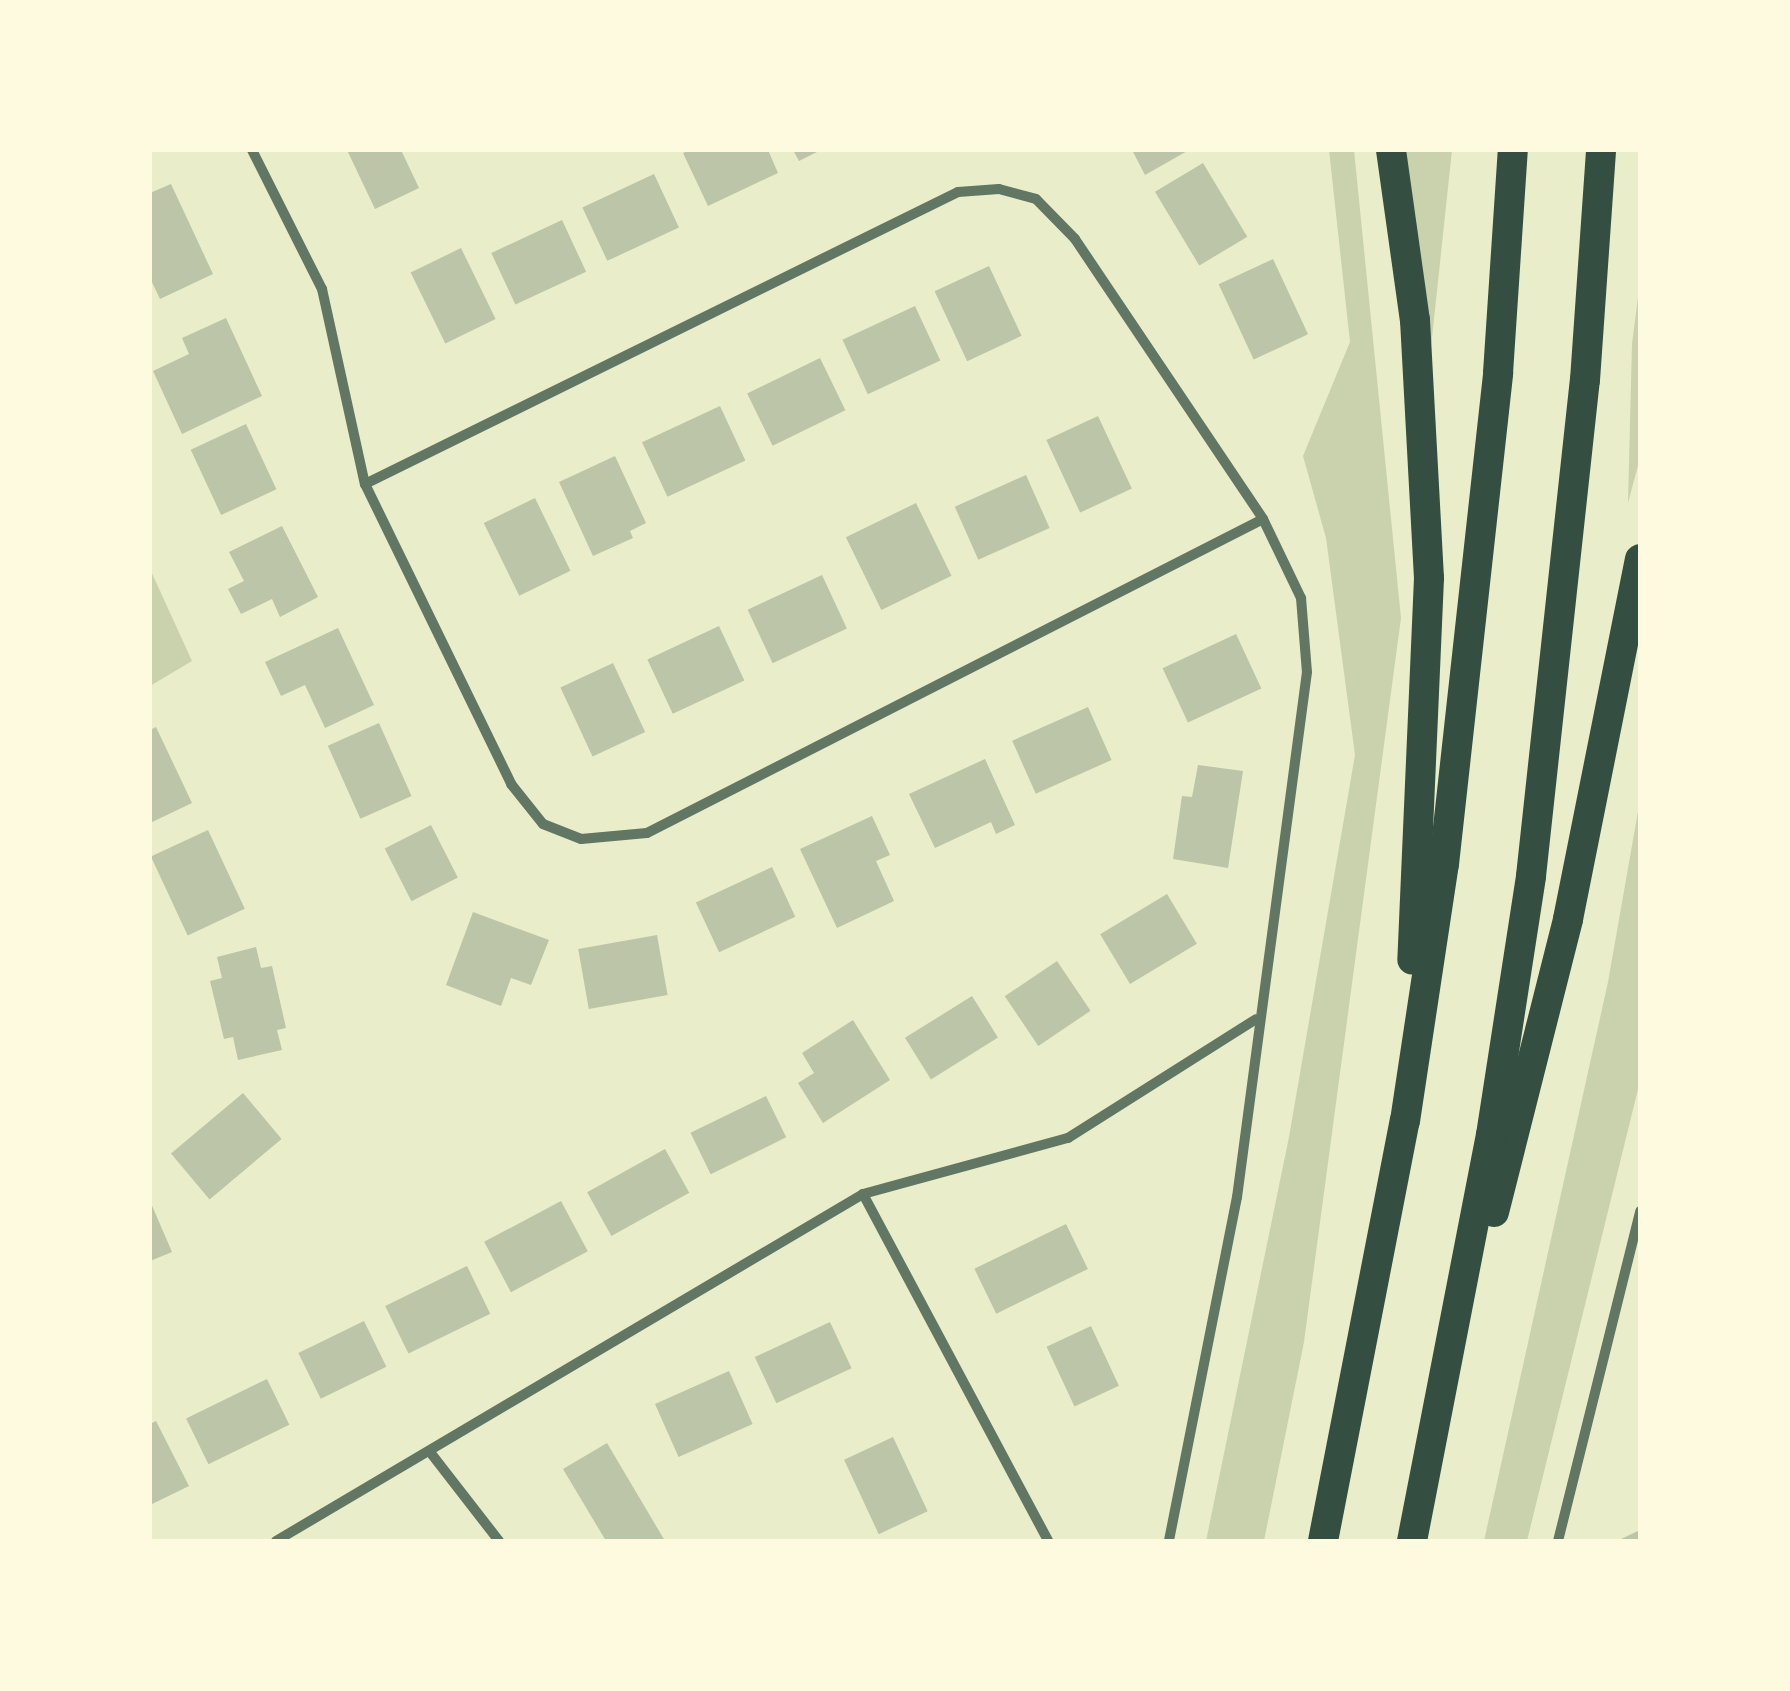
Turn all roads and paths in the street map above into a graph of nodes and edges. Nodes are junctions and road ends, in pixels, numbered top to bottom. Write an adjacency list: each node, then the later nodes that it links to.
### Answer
1 (252, 150): 5 (street)
2 (1392, 150): 9 (highway)
3 (1513, 150): 9 (highway)
4 (1601, 150): 12 (highway)
5 (365, 484): 6 (street); 6 (street)
6 (1264, 519): 8 (street)
7 (1640, 559): 12 (highway)
8 (1256, 1018): 10 (street); 17 (street)
9 (1405, 1120): 18 (highway)
10 (864, 1194): 13 (street); 16 (street)
11 (1640, 1211): 20 (street)
12 (1442, 1398): 19 (highway)
13 (430, 1452): 14 (street); 15 (street)
14 (276, 1541)
15 (499, 1541)
16 (1048, 1541)
17 (1169, 1541)
18 (1323, 1541)
19 (1412, 1541)
20 (1558, 1541)

